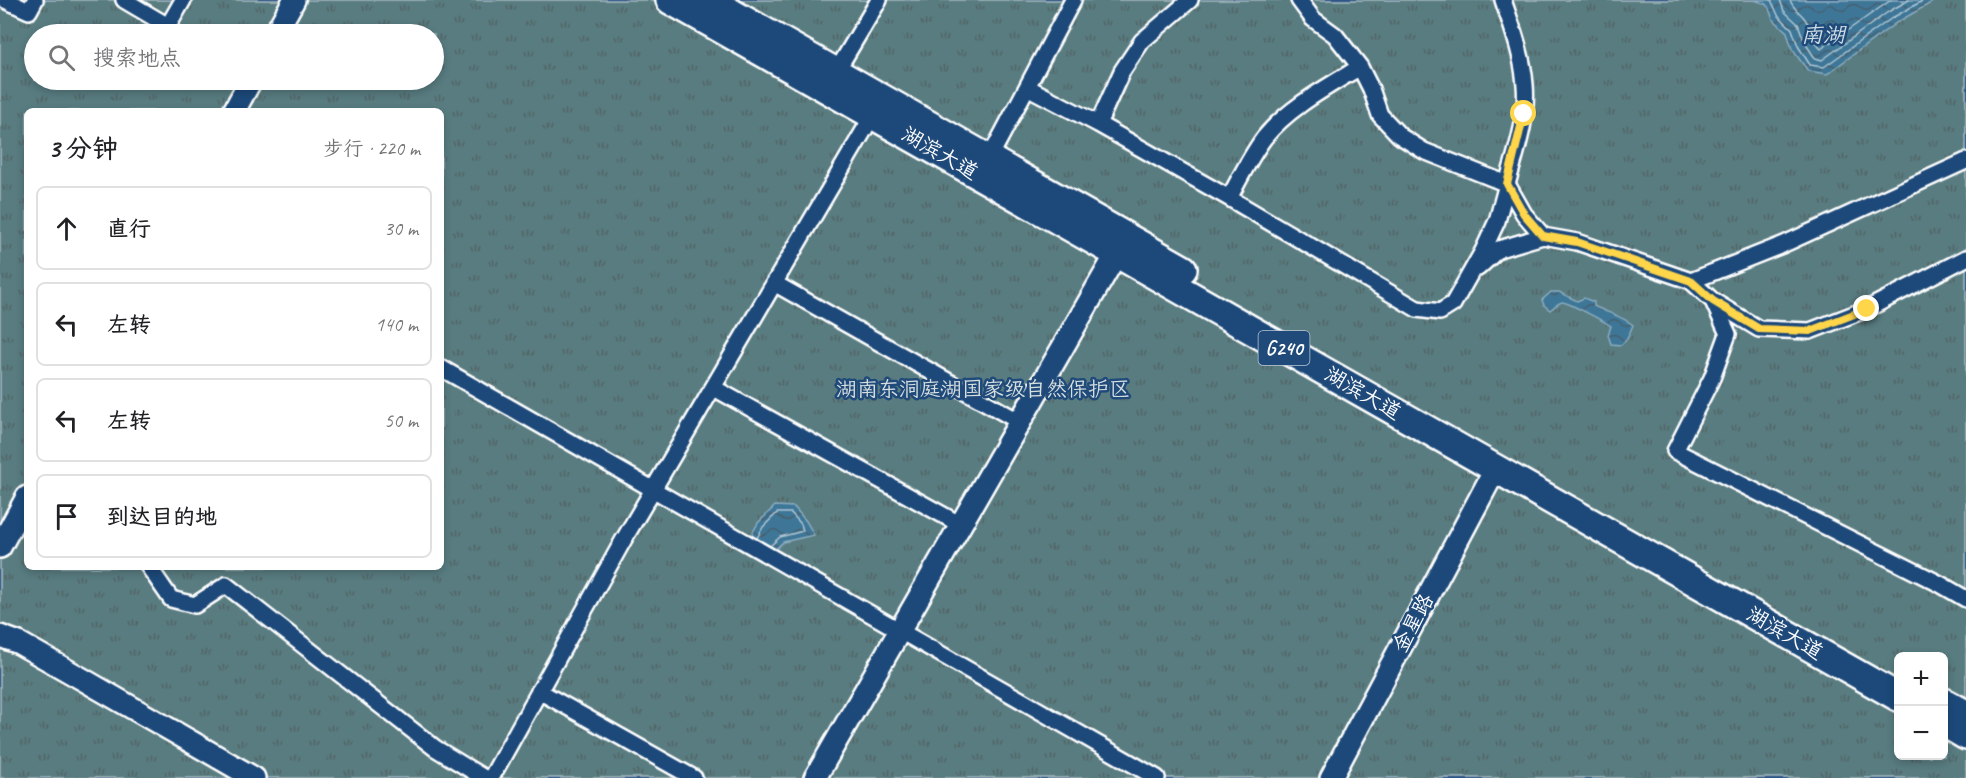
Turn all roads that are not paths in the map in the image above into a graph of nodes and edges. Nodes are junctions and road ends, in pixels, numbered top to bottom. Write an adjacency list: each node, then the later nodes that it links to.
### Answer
1 (5, 0): 2 (street)
2 (35, 0)
3 (124, 0): 13 (street)
4 (183, 0): 14 (street)
5 (294, 0): 15 (street)
6 (670, 0): 21 (highway, 湖滨大道 / G240)
7 (709, 0): 17 (highway, 湖滨大道 / G240)
8 (879, 0): 17 (street)
9 (1073, 0): 18 (street)
10 (1190, 0): 22 (street)
11 (1299, 0): 16 (street)
12 (1503, 0): 25 (street)
13 (165, 24)
14 (169, 24)
15 (281, 24)
16 (1360, 67): 25 (street); 26 (street)
17 (836, 72): 23 (highway, 湖滨大道 / G240)
18 (1028, 87): 22 (street); 23 (street)
19 (246, 90): 20 (street)
20 (236, 108)
21 (873, 115): 28 (highway, 湖滨大道 / G240); 32 (street)
22 (1098, 124): 26 (street)
23 (989, 159): 46 (highway, 湖滨大道 / G240)
24 (1966, 161): 31 (street)
25 (1507, 184): 27 (street); 30 (street)
26 (1229, 198): 30 (street)
27 (1543, 236): 30 (street); 31 (street)
28 (1117, 253): 36 (street); 37 (highway, 湖滨大道 / G240)
29 (1966, 258): 33 (street)
30 (1469, 275)
31 (1691, 281): 33 (street)
32 (774, 283): 35 (street); 36 (street)
33 (1713, 301): 43 (street)
34 (444, 370): 38 (street)
35 (714, 388): 38 (street); 40 (street)
36 (1020, 422): 40 (street)
37 (1496, 468): 48 (highway, 湖滨大道 / G240); 59 (street, 金星路)
38 (653, 490): 44 (street); 47 (street)
39 (24, 503): 41 (street)
40 (961, 525): 44 (street)
41 (0, 547)
42 (151, 570): 54 (street)
43 (1966, 599)
44 (900, 631): 57 (street); 58 (street)
45 (0, 636): 53 (street)
46 (1894, 673)
47 (539, 691): 55 (street); 56 (street)
48 (1894, 694)
49 (1948, 704): 50 (highway)
50 (1966, 714)
51 (1948, 725): 52 (highway)
52 (1966, 736)
53 (254, 778)
54 (484, 778)
55 (491, 778)
56 (694, 778)
57 (815, 778)
58 (1158, 778)
59 (1331, 778)

